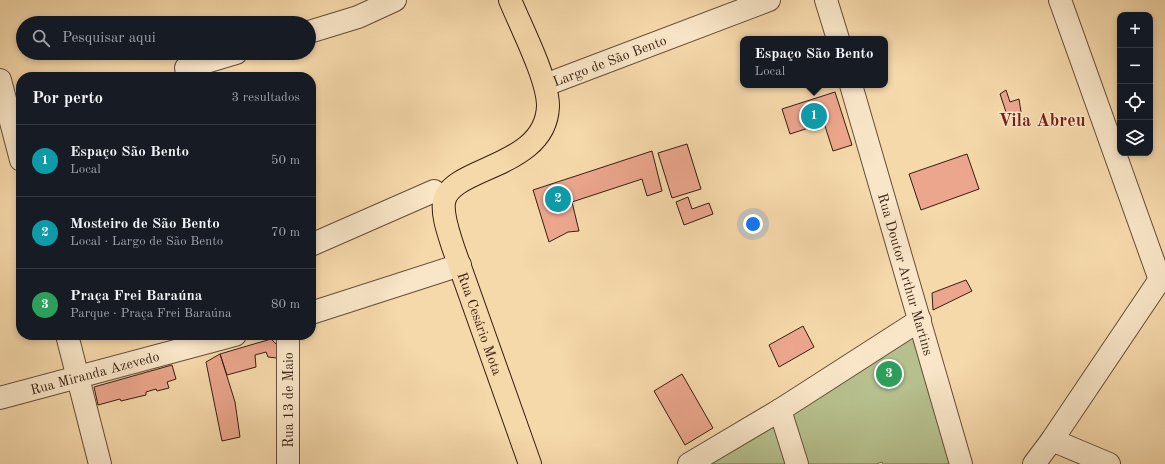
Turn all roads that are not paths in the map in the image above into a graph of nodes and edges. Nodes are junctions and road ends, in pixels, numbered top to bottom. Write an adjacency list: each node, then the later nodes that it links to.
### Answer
1 (395, 0): 6 (street)
2 (510, 0): 11 (main road)
3 (769, 0): 11 (street, Largo de São Bento)
4 (826, 0): 7 (street)
5 (1060, 0): 17 (street)
6 (316, 30)
7 (837, 36)
8 (213, 60): 9 (street)
9 (186, 68)
10 (0, 80): 13 (street)
11 (546, 85): 14 (main road, Largo de São Bento)
12 (852, 88): 19 (street, Rua Doutor Arthur Martins)
13 (16, 141)
14 (444, 193): 15 (street); 16 (main road, Rua Cesário Mota)
15 (316, 243)
16 (460, 265): 18 (street); 29 (main road, Rua Cesário Mota)
17 (1162, 276): 26 (street)
18 (316, 311)
19 (920, 320): 25 (street); 32 (street, Rua Doutor Arthur Martins)
20 (68, 340): 23 (street)
21 (216, 340): 23 (street, Rua Miranda Azevedo)
22 (288, 340): 28 (street, Rua 13 de Maio)
23 (78, 377): 24 (street, Rua Miranda Azevedo); 27 (street)
24 (0, 398)
25 (780, 410): 30 (street); 31 (street)
26 (1052, 440): 33 (street); 34 (street)
27 (100, 464)
28 (288, 464)
29 (530, 464)
30 (689, 464)
31 (797, 464)
32 (961, 464)
33 (1034, 464)
34 (1109, 464)

